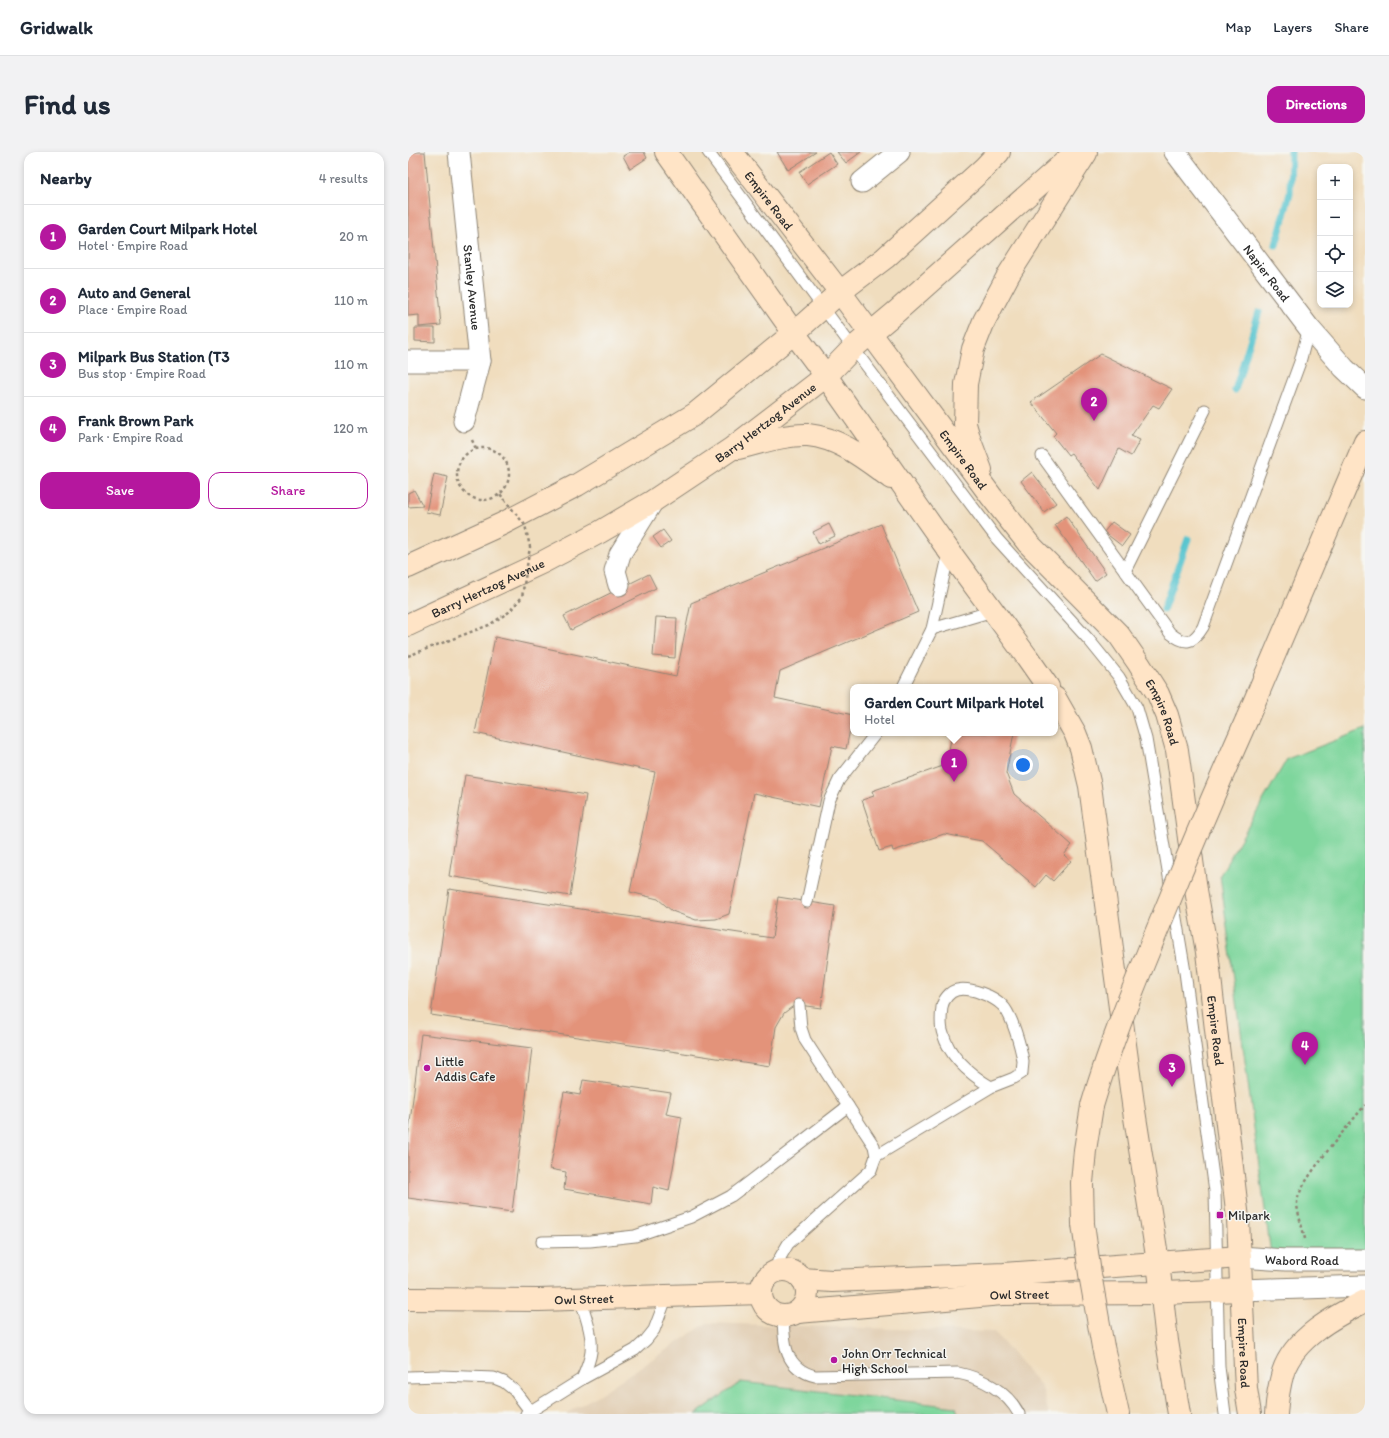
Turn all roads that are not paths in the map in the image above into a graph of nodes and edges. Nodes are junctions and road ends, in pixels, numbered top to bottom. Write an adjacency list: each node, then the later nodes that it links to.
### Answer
1 (459, 152): 18 (street, Stanley Avenue)
2 (666, 152): 14 (main road)
3 (708, 152): 12 (lane)
4 (732, 152): 11 (main road, Empire Road)
5 (899, 152): 10 (street)
6 (999, 152): 11 (main road)
7 (1076, 152): 15 (main road, Barry Hertzog Avenue)
8 (1087, 152): 27 (main road)
9 (1175, 152): 13 (street, Napier Road)
10 (862, 182)
11 (840, 292): 12 (main road); 15 (main road, Empire Road)
12 (824, 307): 14 (main road); 16 (lane)
13 (1308, 328): 20 (street, Napier Road); 31 (lane)
14 (794, 333): 19 (main road); 30 (main road)
15 (871, 333): 16 (main road, Barry Hertzog Avenue); 27 (main road, Empire Road)
16 (853, 348): 19 (main road, Barry Hertzog Avenue); 47 (lane)
17 (408, 361): 18 (street)
18 (480, 361): 22 (street, Stanley Avenue)
19 (826, 376): 24 (main road, Barry Hertzog Avenue); 26 (main road)
20 (1365, 388)
21 (1204, 410): 31 (lane)
22 (464, 421)
23 (1363, 447): 66 (main road, bridge)
24 (731, 449): 26 (main road); 28 (main road, Barry Hertzog Avenue)
25 (1042, 456): 31 (lane)
26 (904, 487): 29 (main road)
27 (991, 496): 46 (main road, Empire Road)
28 (653, 501): 32 (street); 34 (main road, Barry Hertzog Avenue)
29 (949, 551): 33 (main road); 35 (lane)
30 (408, 567)
31 (1125, 571)
32 (619, 585)
33 (993, 611): 35 (lane); 37 (main road)
34 (408, 625)
35 (932, 629): 36 (lane)
36 (904, 684)
37 (1046, 684)
38 (1058, 704): 49 (main road)
39 (874, 736): 40 (lane)
40 (807, 902)
41 (799, 1005): 43 (lane)
42 (991, 1087): 42 (lane); 44 (lane)
43 (848, 1106): 44 (lane); 45 (lane)
44 (876, 1156): 50 (lane)
45 (542, 1242)
46 (1240, 1257): 47 (main road, Owl Street); 48 (street, Wabord Road); 54 (main road, Empire Road)
47 (1218, 1258): 49 (main road, Owl Street); 53 (lane)
48 (1365, 1260)
49 (1158, 1262): 51 (main road, Owl Street); 56 (main road)
50 (776, 1272): 51 (main road); 55 (main road)
51 (802, 1279): 61 (main road)
52 (1365, 1286): 54 (street)
53 (1216, 1290): 54 (main road, Owl Street); 56 (main road, Owl Street); 68 (lane)
54 (1241, 1290): 69 (main road, Empire Road)
55 (761, 1292): 57 (main road, Owl Street); 61 (main road)
56 (1162, 1292): 61 (main road, Owl Street); 67 (main road)
57 (667, 1296): 58 (main road, Owl Street); 63 (lane)
58 (580, 1298): 59 (main road, Owl Street); 63 (lane)
59 (408, 1299)
60 (1365, 1301): 70 (main road)
61 (790, 1314): 65 (lane)
62 (408, 1376): 64 (lane)
63 (582, 1379): 64 (lane)
64 (528, 1413)
65 (1019, 1414)
66 (1118, 1414)
67 (1179, 1414)
68 (1225, 1414)
69 (1250, 1414)
70 (1276, 1414)

